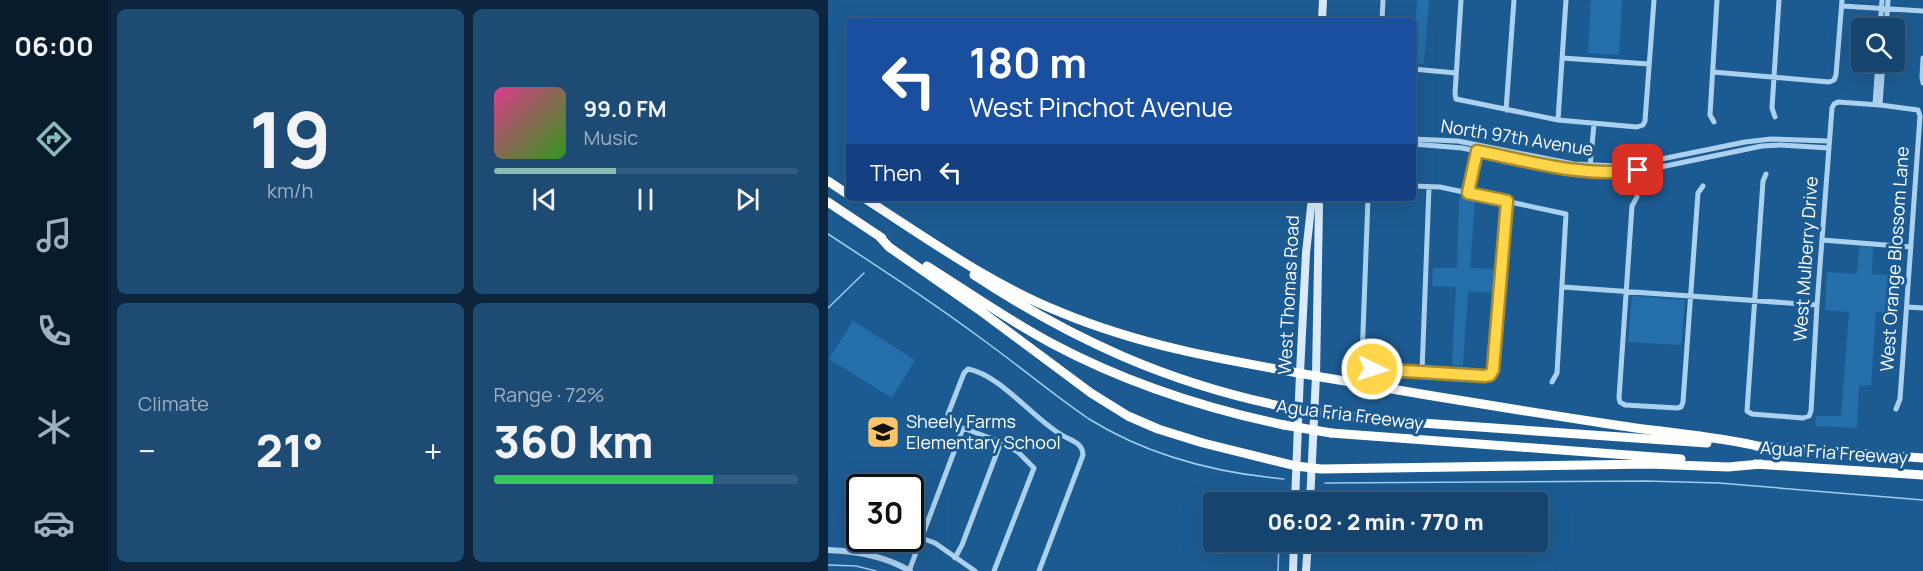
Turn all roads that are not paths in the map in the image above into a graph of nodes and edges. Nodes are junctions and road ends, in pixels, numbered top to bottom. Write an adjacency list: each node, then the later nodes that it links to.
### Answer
1 (1323, 0): 14 (main road)
2 (1383, 0): 15 (street)
3 (1461, 0): 25 (street)
4 (1514, 0): 29 (street)
5 (1566, 0): 18 (street)
6 (1654, 0): 20 (street)
7 (1717, 0): 22 (street)
8 (1779, 0): 26 (street)
9 (1882, 0): 12 (street)
10 (1888, 0): 12 (street)
11 (1842, 3): 12 (street); 26 (street)
12 (1884, 9): 13 (street); 16 (street); 17 (street)
13 (1923, 11)
14 (1322, 18)
15 (1382, 18)
16 (1882, 18)
17 (1885, 18)
18 (1562, 58): 20 (street); 31 (street)
19 (1923, 58): 27 (street)
20 (1649, 64): 33 (street)
21 (1416, 70): 25 (street)
22 (1713, 72): 26 (street); 32 (street)
23 (1878, 72): 28 (street)
24 (1882, 72): 28 (street)
25 (1456, 73): 29 (street)
26 (1774, 77): 30 (street)
27 (1923, 82)
28 (1878, 105): 35 (street, West Mulberry Drive); 39 (street, West Orange Blossom Lane)
29 (1506, 110): 31 (street)
30 (1775, 117)
31 (1558, 120): 33 (street)
32 (1714, 122)
33 (1594, 124): 40 (street)
34 (1416, 139): 37 (street, North 97th Avenue)
35 (1829, 141): 38 (street, West Mulberry Drive); 40 (street, North 97th Avenue)
36 (1416, 144): 37 (street, North 97th Avenue)
37 (1478, 148): 40 (street, North 97th Avenue); 48 (street)
38 (1829, 148): 40 (street, North 97th Avenue); 58 (street, West Mulberry Drive)
39 (1920, 153): 59 (street, West Orange Blossom Lane)
40 (1590, 169)
41 (1766, 174): 63 (street)
42 (831, 183): 46 (highway); 47 (highway)
43 (1416, 186): 44 (street)
44 (1430, 186): 48 (street); 67 (street)
45 (1703, 186): 62 (street)
46 (846, 189)
47 (846, 193)
48 (1468, 193): 55 (street)
49 (1637, 197): 61 (street)
50 (859, 201): 74 (highway, Agua Fria Freeway, bridge)
51 (869, 201): 68 (highway)
52 (1312, 201): 68 (main road, West Thomas Road)
53 (1318, 201): 69 (main road, West Thomas Road)
54 (1368, 201): 67 (street)
55 (1507, 201): 60 (street); 67 (street)
56 (828, 202): 57 (highway, Agua Fria Freeway)
57 (878, 235): 76 (highway, Agua Fria Freeway, bridge); 77 (highway)
58 (1822, 240): 59 (street); 64 (street, West Mulberry Drive)
59 (1911, 247): 65 (street, West Orange Blossom Lane)
60 (1563, 287): 61 (street); 70 (street)
61 (1626, 292): 62 (street); 62 (street)
62 (1691, 297): 63 (street)
63 (1754, 301): 64 (street); 64 (street, West Mulberry Drive)
64 (1817, 305)
65 (1907, 307): 66 (street); 71 (street, West Orange Blossom Lane)
66 (1923, 308)
67 (1422, 372)
68 (1299, 373): 69 (highway); 77 (main road, West Thomas Road)
69 (1316, 376): 74 (highway); 78 (main road, West Thomas Road)
70 (1552, 382)
71 (1896, 409)
72 (963, 428): 73 (street); 82 (street); 92 (street)
73 (1001, 442): 88 (street); 91 (street)
74 (1762, 447): 75 (highway, Agua Fria Freeway)
75 (1923, 458)
76 (1761, 465): 78 (highway); 79 (highway, Agua Fria Freeway)
77 (1296, 466): 78 (highway); 80 (main road, West Thomas Road)
78 (1312, 468): 81 (main road, West Thomas Road)
79 (1923, 476)
80 (1295, 492)
81 (1311, 492)
82 (924, 530)
83 (924, 539): 88 (street)
84 (828, 550): 89 (street)
85 (916, 552): 89 (street)
86 (1294, 552): 93 (main road)
87 (1307, 552): 94 (main road)
88 (955, 558): 90 (street)
89 (910, 571)
90 (975, 571)
91 (994, 571)
92 (1039, 571)
93 (1293, 571)
94 (1306, 571)

